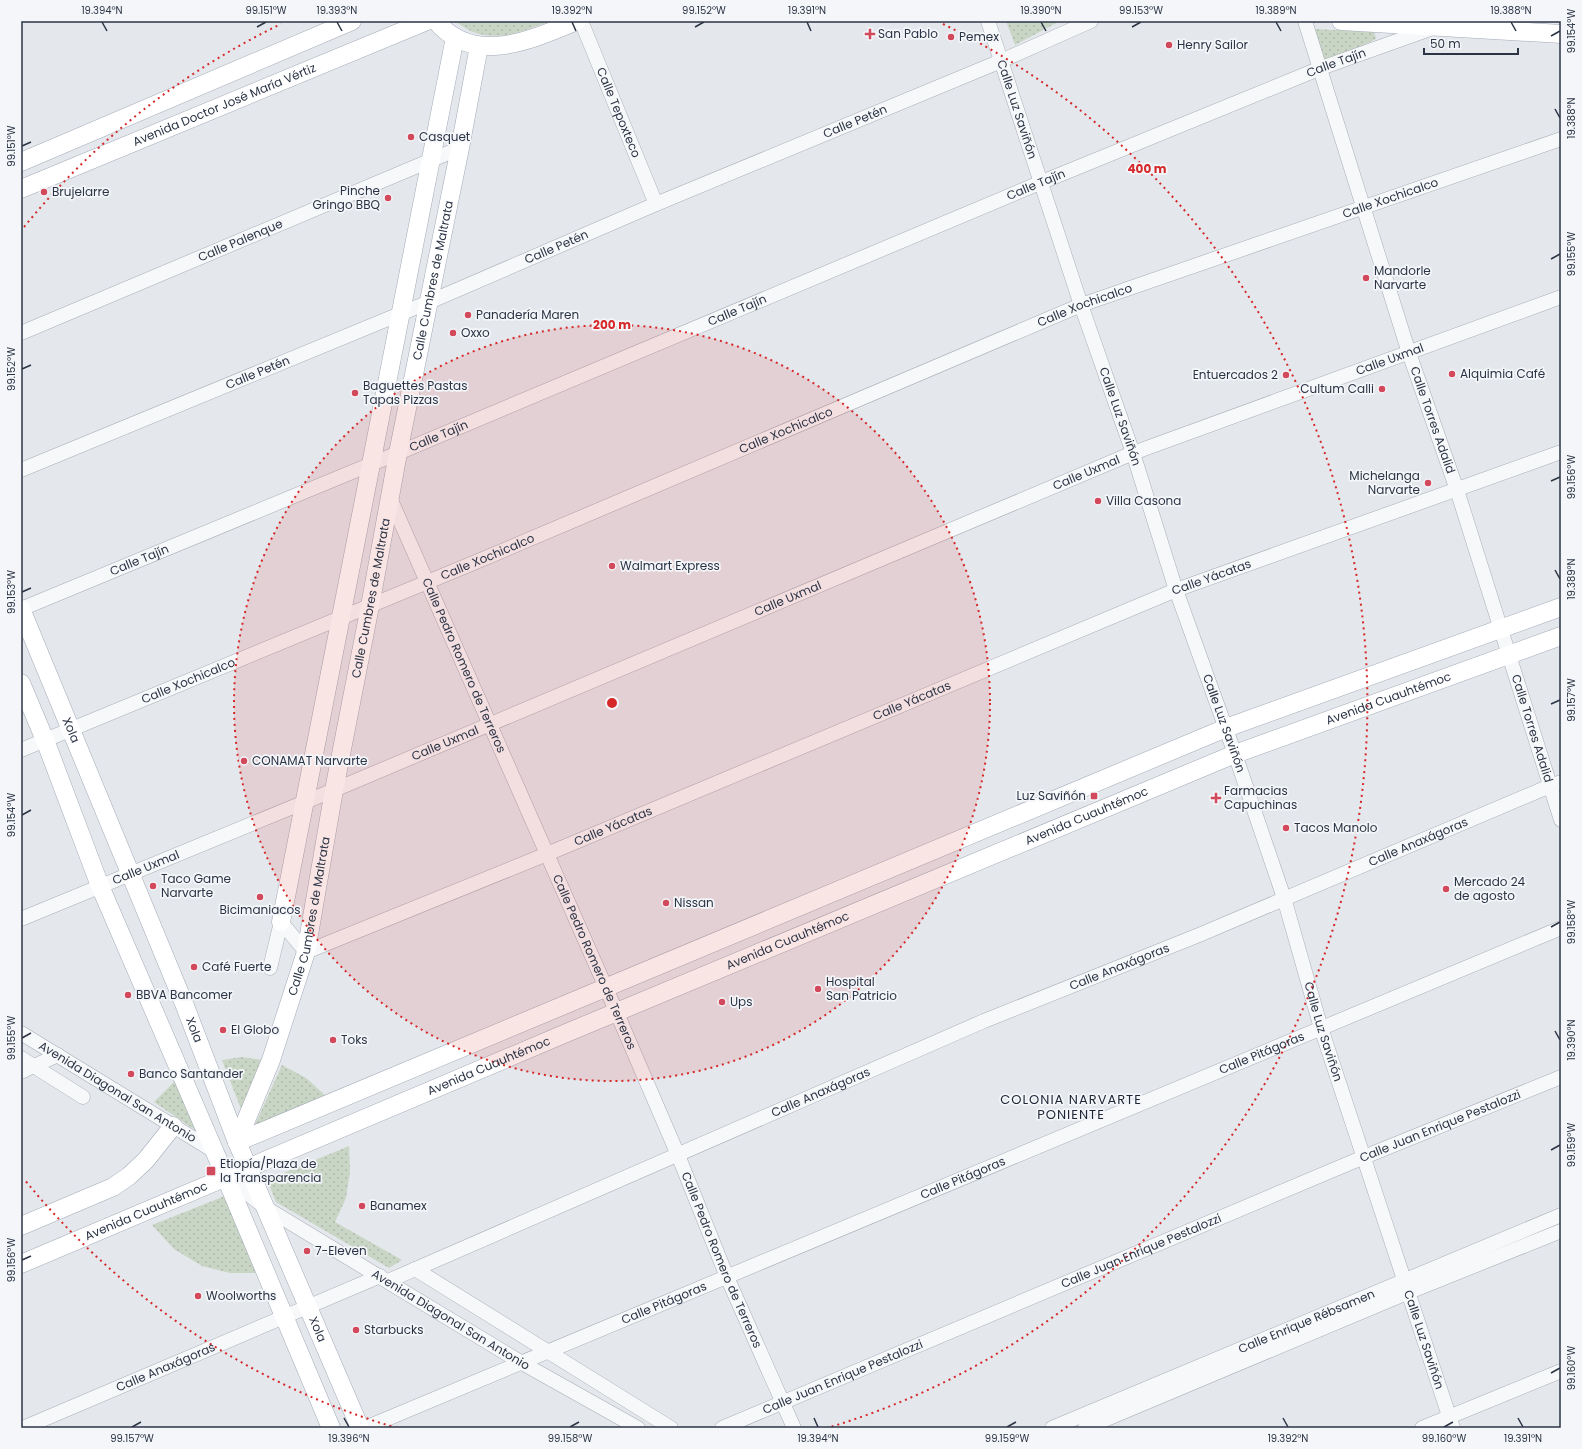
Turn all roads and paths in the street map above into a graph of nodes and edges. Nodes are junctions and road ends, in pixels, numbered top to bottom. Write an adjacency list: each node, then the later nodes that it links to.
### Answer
1 (352, 21): 19 (main road)
2 (428, 21): 22 (main road, Avenida Doctor José María Vértiz)
3 (436, 21): 13 (main road)
4 (577, 21): 14 (main road)
5 (581, 21): 23 (street, Calle Tepoxteco)
6 (988, 21): 15 (street, Calle Luz Saviñón)
7 (1091, 21): 15 (street, Calle Petén)
8 (1305, 21): 16 (street, Calle Torres Adalid)
9 (1342, 21): 11 (main road)
10 (1456, 21): 11 (street, Calle Tajín)
11 (1435, 27): 12 (main road); 16 (street, Calle Tajín)
12 (1561, 34)
13 (455, 37): 14 (main road); 20 (main road, Calle Cumbres de Maltrata)
14 (479, 46): 18 (main road, Calle Cumbres de Maltrata)
15 (1001, 61): 21 (street, Calle Luz Saviñón); 23 (street, Calle Petén)
16 (1321, 68): 21 (street, Calle Tajín); 24 (street, Calle Torres Adalid)
17 (1561, 139): 24 (street, Calle Xochicalco)
18 (460, 148): 20 (street, Calle Palenque); 26 (main road, Calle Cumbres de Maltrata)
19 (21, 162)
20 (430, 162): 28 (main road, Calle Cumbres de Maltrata); 29 (street, Calle Palenque)
21 (1042, 182): 27 (street, Calle Luz Saviñón); 32 (street, Calle Tajín)
22 (21, 189)
23 (656, 204): 26 (street, Calle Petén)
24 (1363, 207): 27 (street, Calle Xochicalco); 30 (street, Calle Torres Adalid)
25 (1561, 297): 30 (street, Calle Uxmal)
26 (429, 302): 28 (street, Calle Petén); 32 (main road, Calle Cumbres de Maltrata)
27 (1081, 305): 33 (street, Calle Luz Saviñón); 38 (street, Calle Xochicalco)
28 (400, 313): 34 (main road, Calle Cumbres de Maltrata); 35 (street, Calle Petén)
29 (21, 332)
30 (1409, 353): 33 (street, Calle Uxmal); 36 (street, Calle Torres Adalid)
31 (1561, 452): 36 (street, Calle Yácatas)
32 (398, 453): 34 (street, Calle Tajín); 37 (main road, Calle Cumbres de Maltrata)
33 (1133, 453): 39 (street, Calle Luz Saviñón); 48 (street, Calle Uxmal)
34 (372, 464): 42 (street, Calle Tajín); 43 (main road, Calle Cumbres de Maltrata)
35 (21, 470)
36 (1457, 490): 39 (street, Calle Yácatas); 44 (street, Calle Torres Adalid)
37 (390, 498): 38 (street, Calle Pedro Romero de Terreros); 40 (main road, Calle Cumbres de Maltrata)
38 (426, 582): 40 (street, Calle Xochicalco); 48 (street, Calle Pedro Romero de Terreros)
39 (1176, 590): 49 (street, Calle Luz Saviñón); 58 (street, Calle Yácatas)
40 (370, 606): 43 (street, Calle Xochicalco); 55 (main road, Calle Cumbres de Maltrata)
41 (1561, 607): 44 (main road)
42 (21, 609): 50 (main road, Xola)
43 (342, 618): 50 (street, Calle Xochicalco); 56 (main road, Calle Cumbres de Maltrata)
44 (1501, 629): 46 (street, Calle Torres Adalid); 49 (main road)
45 (1561, 636): 46 (main road, Avenida Cuauhtémoc)
46 (1510, 654): 53 (main road, Avenida Cuauhtémoc); 54 (street, Calle Torres Adalid)
47 (21, 683): 51 (main road)
48 (490, 723): 55 (street, Calle Uxmal); 58 (street, Calle Pedro Romero de Terreros)
49 (1226, 728): 53 (street, Calle Luz Saviñón); 67 (main road)
50 (71, 729): 51 (street, Calle Xochicalco); 59 (main road, Xola)
51 (45, 740): 52 (street, Calle Xochicalco); 60 (main road)
52 (21, 750)
53 (1235, 754): 61 (street, Calle Luz Saviñón); 68 (main road, Avenida Cuauhtémoc)
54 (1556, 784): 57 (street, Calle Torres Adalid); 61 (street, Calle Anaxágoras)
55 (334, 790): 56 (street, Calle Uxmal); 65 (main road, Calle Cumbres de Maltrata)
56 (306, 801): 59 (street, Calle Uxmal); 63 (main road, Calle Cumbres de Maltrata)
57 (1561, 820)
58 (547, 854): 65 (street, Calle Yácatas); 67 (street, Calle Pedro Romero de Terreros)
59 (130, 873): 60 (street, Calle Uxmal); 78 (main road, Xola)
60 (100, 886): 62 (street, Calle Uxmal); 79 (main road)
61 (1284, 898): 69 (street, Calle Luz Saviñón); 80 (street, Calle Anaxágoras)
62 (21, 919)
63 (282, 922): 65 (street); 66 (street, Calle Cumbres de Maltrata)
64 (1561, 928): 69 (street, Calle Pitágoras)
65 (306, 952): 78 (main road, Calle Cumbres de Maltrata)
66 (270, 968)
67 (606, 988): 68 (street, Calle Pedro Romero de Terreros); 78 (main road)
68 (617, 1013): 80 (street, Calle Pedro Romero de Terreros); 82 (main road, Avenida Cuauhtémoc)
69 (1321, 1028): 81 (street, Calle Luz Saviñón); 90 (street, Calle Pitágoras)
70 (21, 1033): 71 (street, Avenida Diagonal San Antonio)
71 (58, 1055): 73 (street); 77 (street, Avenida Diagonal San Antonio)
72 (21, 1058): 73 (street, Avenida Diagonal San Antonio)
73 (34, 1066): 74 (street); 76 (street, Avenida Diagonal San Antonio)
74 (21, 1072)
75 (1561, 1077): 81 (street, Calle Juan Enrique Pestalozzi)
76 (83, 1097)
77 (173, 1126): 79 (street, Avenida Diagonal San Antonio); 86 (main road)
78 (237, 1142): 82 (main road, Xola)
79 (214, 1151): 83 (main road)
80 (678, 1155): 89 (street, Calle Anaxágoras); 90 (street, Calle Pedro Romero de Terreros)
81 (1364, 1157): 92 (street, Calle Luz Saviñón); 98 (street, Calle Juan Enrique Pestalozzi)
82 (249, 1168): 83 (main road, Avenida Cuauhtémoc); 84 (main road, Xola)
83 (226, 1178): 84 (street, Avenida Diagonal San Antonio); 88 (main road, Avenida Cuauhtémoc); 94 (main road)
84 (266, 1208): 91 (street, Avenida Diagonal San Antonio); 93 (main road, Xola)
85 (1561, 1215): 92 (street, Calle Enrique Rébsamen)
86 (21, 1226)
87 (1561, 1231): 92 (street, Calle Enrique Rébsamen)
88 (21, 1264)
89 (414, 1269): 91 (street, Calle Anaxágoras); 95 (street, Avenida Diagonal San Antonio)
90 (727, 1277): 95 (street, Calle Pitágoras); 98 (street, Calle Pedro Romero de Terreros)
91 (384, 1279): 93 (street, Calle Anaxágoras); 96 (street, Avenida Diagonal San Antonio)
92 (1407, 1286): 99 (street, Calle Luz Saviñón); 108 (street, Calle Enrique Rébsamen); 109 (street, Calle Enrique Rébsamen)
93 (308, 1307): 94 (street, Calle Anaxágoras); 102 (main road, Xola)
94 (284, 1317): 100 (street, Calle Anaxágoras); 101 (main road)
95 (548, 1352): 96 (street, Calle Pitágoras); 105 (street, Avenida Diagonal San Antonio)
96 (522, 1363): 103 (street, Calle Pitágoras); 104 (street, Avenida Diagonal San Antonio)
97 (1561, 1371): 99 (street)
98 (782, 1402): 106 (street, Calle Juan Enrique Pestalozzi); 107 (street, Calle Pedro Romero de Terreros)
99 (1451, 1422): 110 (street)
100 (23, 1428)
101 (331, 1428)
102 (360, 1428)
103 (365, 1428)
104 (638, 1428)
105 (671, 1428)
106 (722, 1428)
107 (794, 1428)
108 (1052, 1428)
109 (1085, 1428)
110 (1422, 1428)

